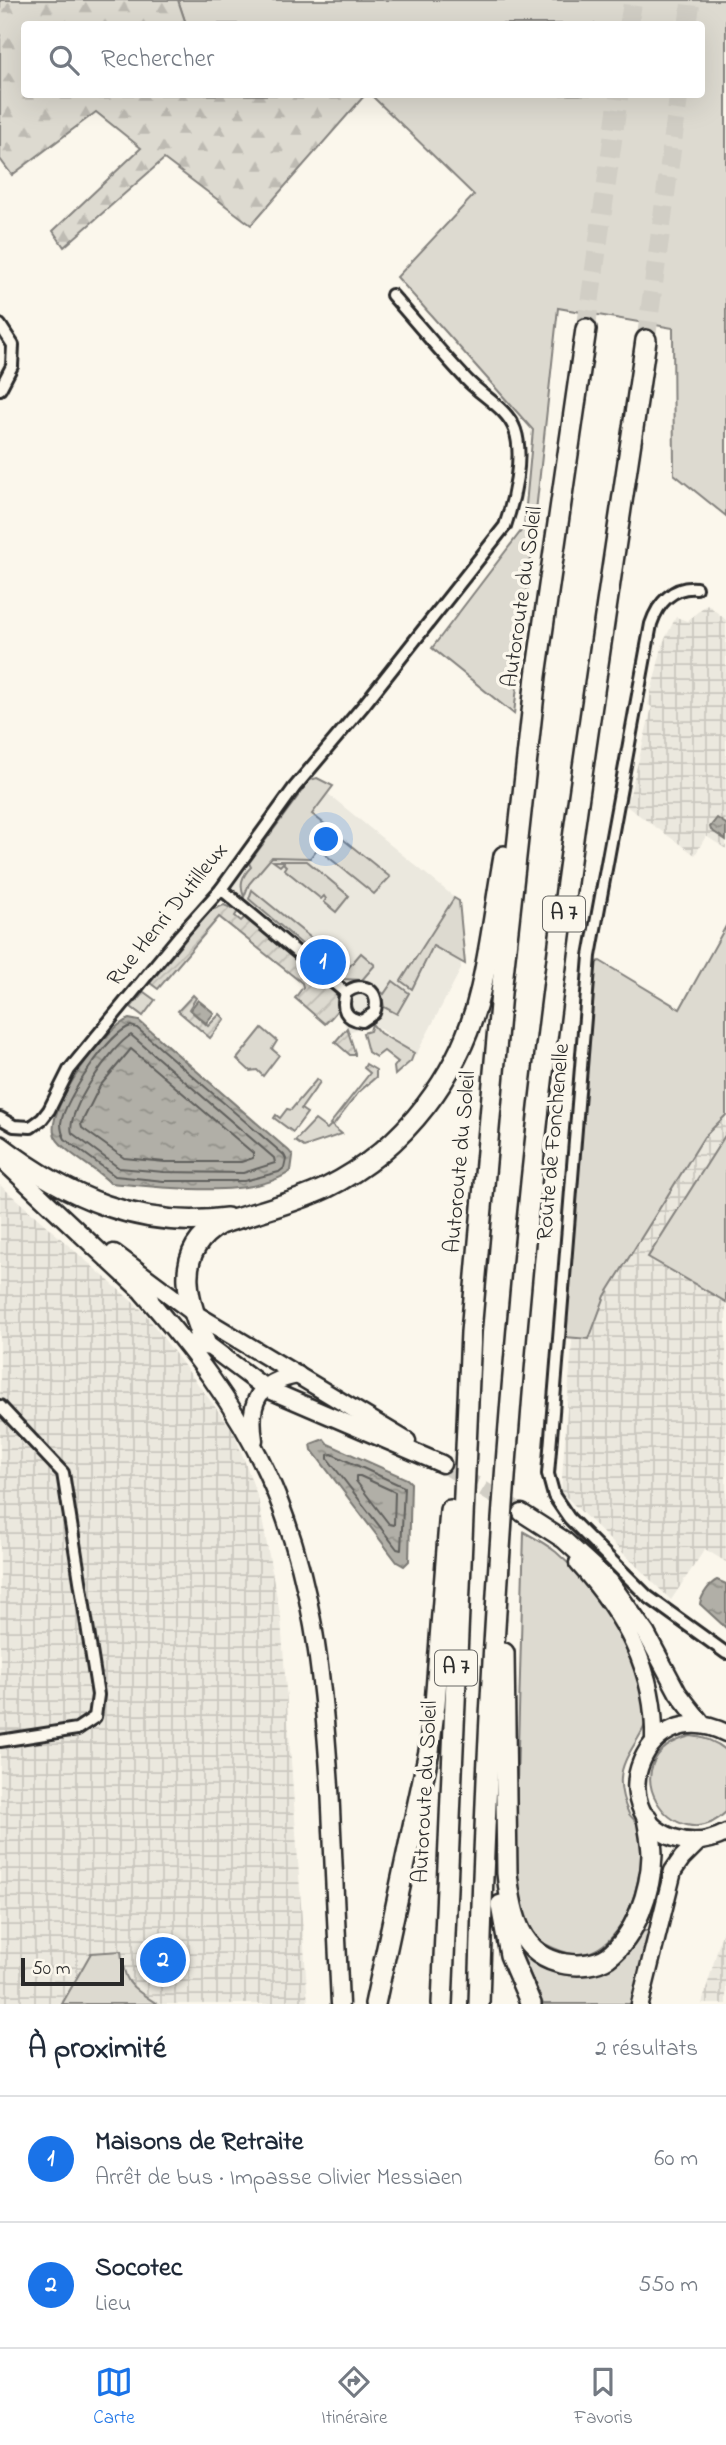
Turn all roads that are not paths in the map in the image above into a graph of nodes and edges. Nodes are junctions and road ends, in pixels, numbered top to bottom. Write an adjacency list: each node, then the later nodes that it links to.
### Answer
1 (392, 295): 8 (street, Rue Henri Dutilleux)
2 (0, 324): 5 (street)
3 (586, 329): 7 (highway, Autoroute du Soleil / A 7)
4 (646, 340): 23 (highway, A 7)
5 (0, 389)
6 (696, 588): 26 (street, Route de Fonchenelle)
7 (536, 676): 14 (highway); 17 (highway, Autoroute du Soleil / A 7)
8 (221, 889): 9 (street); 10 (street, Rue Henri Dutilleux)
9 (346, 993)
10 (0, 1118)
11 (0, 1146): 14 (highway)
12 (0, 1158): 13 (main road)
13 (30, 1185): 15 (main road); 16 (main road)
14 (249, 1215): 16 (highway)
15 (143, 1293): 18 (main road); 22 (main road)
16 (194, 1313): 18 (highway); 19 (main road)
17 (471, 1332): 36 (highway); 37 (highway, Autoroute du Soleil / A 7)
18 (206, 1345): 20 (main road)
19 (298, 1375): 20 (main road); 20 (main road)
20 (265, 1388): 22 (main road)
21 (0, 1406): 30 (street)
22 (255, 1448): 35 (main road)
23 (504, 1492): 27 (highway); 38 (highway, A 7)
24 (522, 1513): 25 (main road)
25 (539, 1524): 28 (main road); 31 (main road)
26 (726, 1653)
27 (505, 1703): 32 (highway); 39 (highway)
28 (703, 1725): 29 (main road); 31 (main road)
29 (726, 1733)
30 (0, 1741)
31 (654, 1741): 32 (main road)
32 (647, 1818): 34 (main road)
33 (726, 1833): 34 (main road)
34 (698, 1842): 40 (main road)
35 (340, 2004)
36 (375, 2004)
37 (442, 2004)
38 (479, 2004)
39 (531, 2004)
40 (640, 2004)

